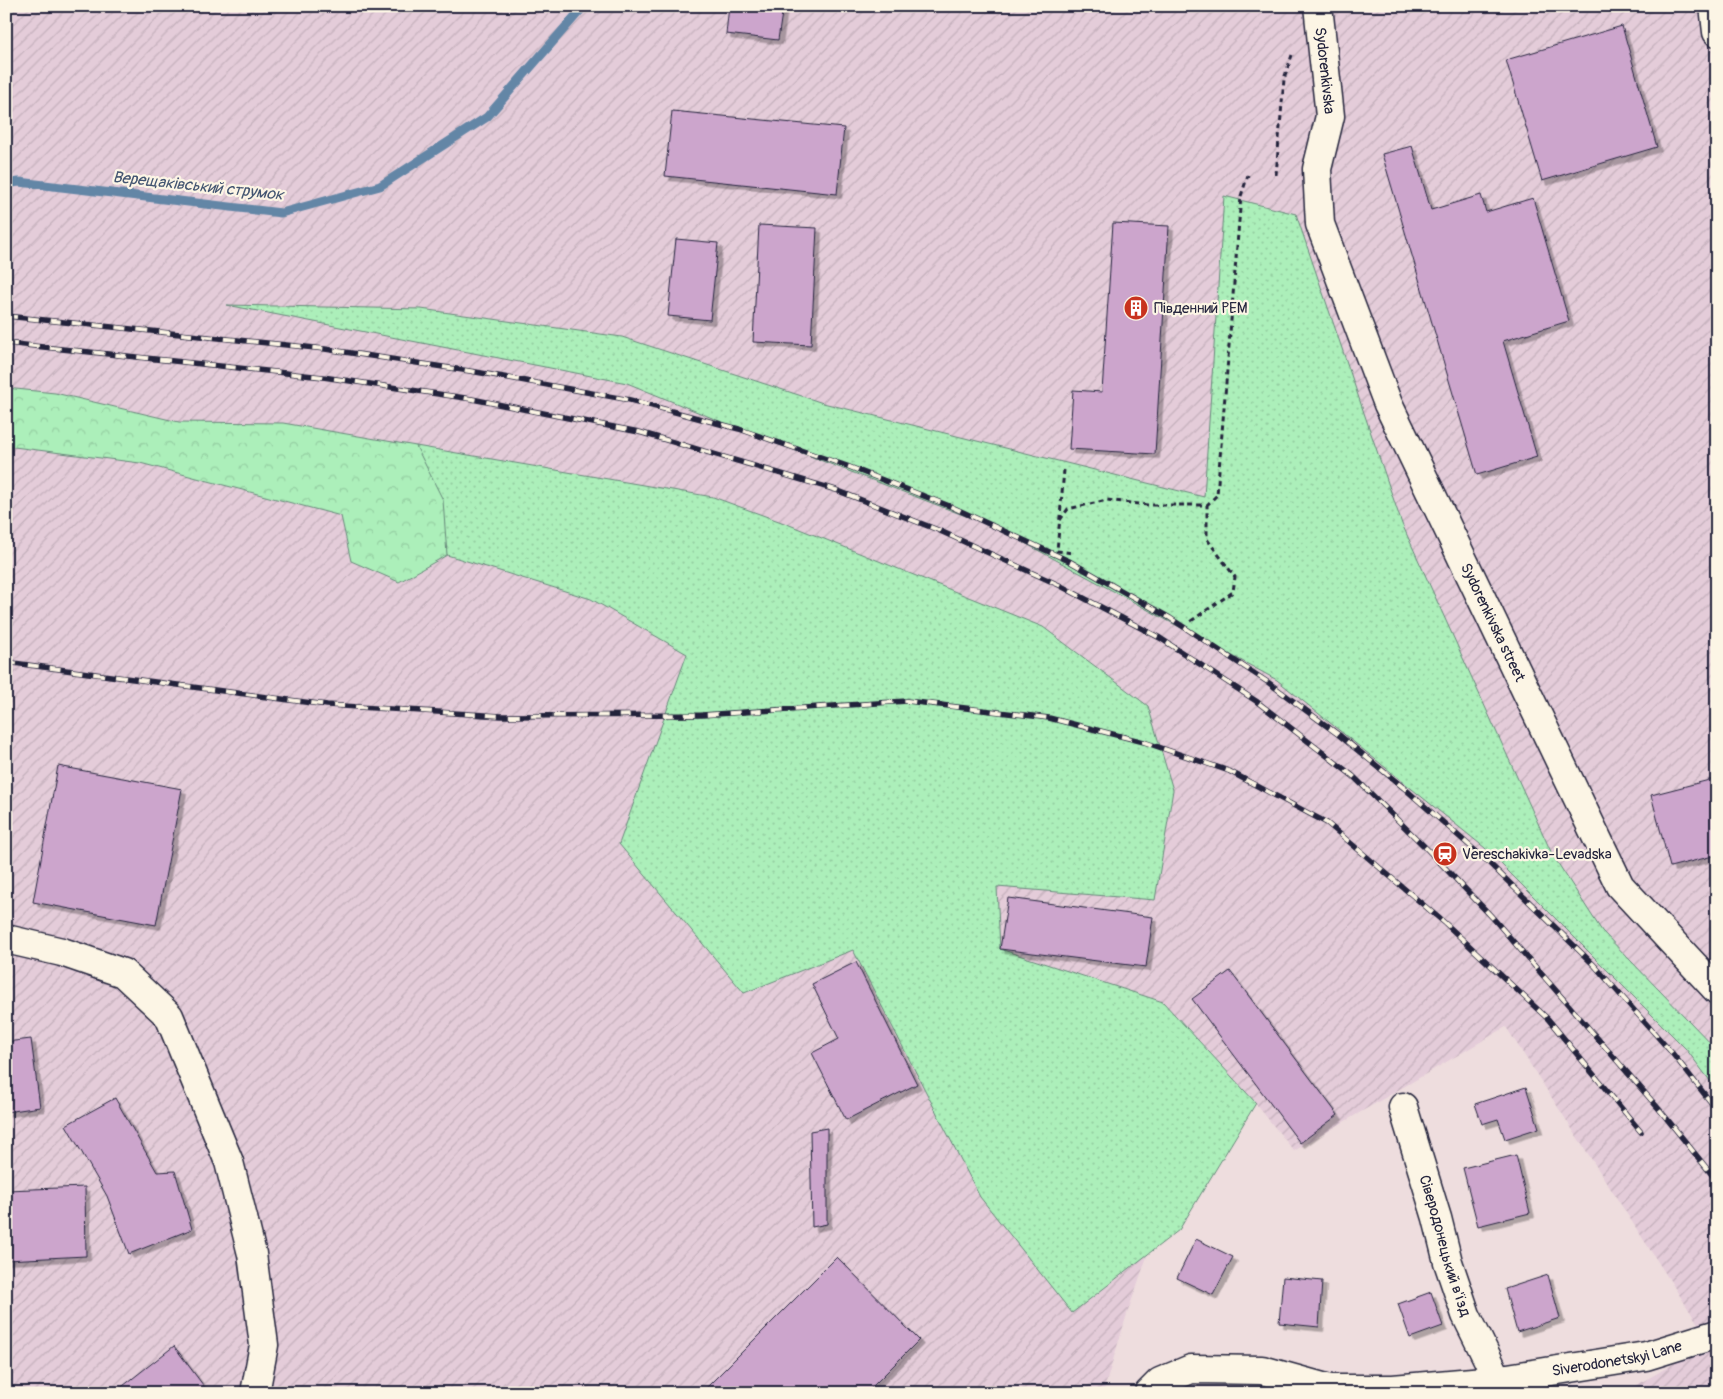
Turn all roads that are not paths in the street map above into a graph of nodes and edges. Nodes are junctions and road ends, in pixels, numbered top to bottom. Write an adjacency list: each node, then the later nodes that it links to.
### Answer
1 (1318, 6): 5 (street, Sydorenkivska street)
2 (1714, 6): 3 (street)
3 (1717, 32)
4 (6, 939): 10 (street)
5 (1717, 990)
6 (1403, 1107): 8 (street, Сіверодонецький в'їзд)
7 (1717, 1334): 8 (street, Siverodonetskyi Lane)
8 (1498, 1380): 9 (street, Siverodonetskyi Lane)
9 (1155, 1387)
10 (255, 1393)

